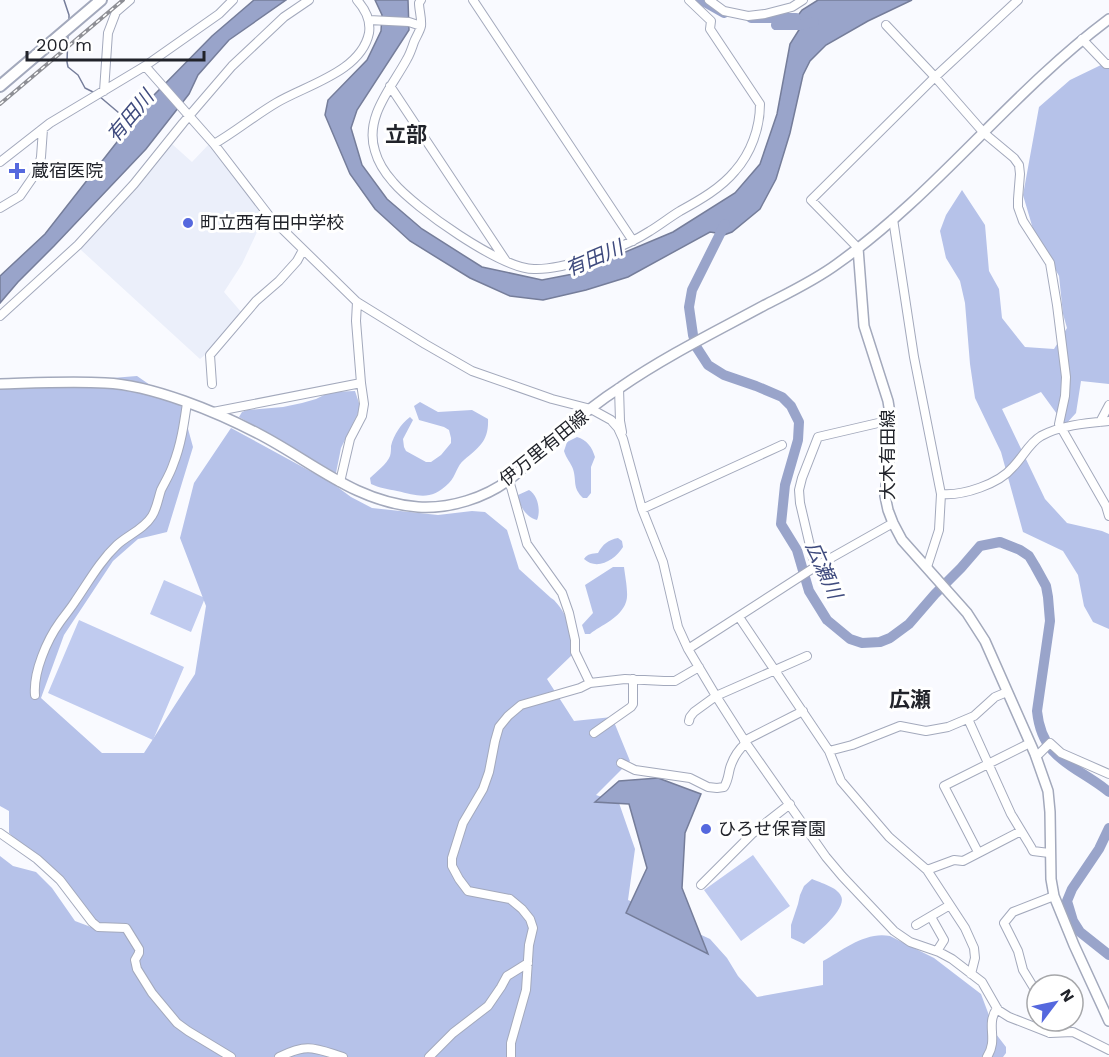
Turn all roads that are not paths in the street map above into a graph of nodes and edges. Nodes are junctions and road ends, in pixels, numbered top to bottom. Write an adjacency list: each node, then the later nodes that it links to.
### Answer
1 (100, 0): 20 (highway)
2 (130, 0): 22 (street)
3 (233, 0): 18 (street)
4 (309, 0): 23 (street)
5 (357, 0): 13 (street)
6 (421, 0): 15 (street)
7 (473, 0): 30 (street)
8 (689, 0): 30 (street)
9 (709, 0): 10 (street)
10 (803, 0)
11 (1018, 0): 19 (street)
12 (1109, 19): 16 (main road)
13 (369, 20): 15 (street); 26 (street)
14 (886, 25): 19 (street)
15 (421, 26): 21 (street)
16 (1082, 39): 17 (street); 25 (main road)
17 (1109, 64)
18 (145, 66): 22 (street); 23 (street)
19 (935, 77): 25 (street); 31 (street)
20 (0, 86)
21 (390, 86): 33 (street); 33 (street)
22 (104, 91): 24 (street)
23 (189, 115): 26 (street); 35 (street)
24 (43, 129): 27 (street); 28 (street)
25 (984, 133): 29 (main road); 46 (street)
26 (214, 144): 32 (street)
27 (0, 162)
28 (0, 208)
29 (893, 219): 31 (main road); 51 (street)
30 (633, 241): 33 (street)
31 (858, 248): 39 (main road, 伊万里有田線); 44 (main road, 大木有田線)
32 (303, 250): 34 (street); 38 (street)
33 (506, 262)
34 (357, 302): 36 (street); 42 (street)
35 (0, 316)
36 (361, 383): 43 (street); 50 (street)
37 (0, 384): 40 (main road, 伊万里有田線)
38 (212, 384)
39 (619, 388): 42 (main road, 伊万里有田線); 47 (street)
40 (187, 403): 43 (main road, 伊万里有田線); 65 (street)
41 (1109, 405): 45 (street)
42 (591, 409): 47 (street); 49 (main road, 伊万里有田線)
43 (213, 412): 50 (main road, 伊万里有田線)
44 (891, 420): 54 (main road, 大木有田線); 55 (street)
45 (1105, 422): 46 (street)
46 (1060, 429): 51 (street); 53 (street)
47 (623, 439): 52 (street)
48 (782, 445): 52 (street)
49 (509, 480): 50 (main road, 伊万里有田線); 63 (street)
50 (340, 482)
51 (941, 494): 56 (street)
52 (642, 509): 58 (street)
53 (1109, 516)
54 (893, 523): 55 (street); 56 (main road, 大木有田線)
55 (815, 567): 57 (street)
56 (927, 567): 64 (main road, 大木有田線)
57 (739, 617): 58 (street); 61 (street)
58 (688, 649): 60 (street)
59 (807, 656): 61 (street)
60 (699, 667): 62 (street); 66 (street)
61 (776, 671): 66 (street); 67 (street)
62 (633, 679): 63 (street); 70 (street)
63 (590, 683): 90 (street)
64 (1007, 692): 68 (street); 72 (main road, 大木有田線)
65 (35, 695)
66 (716, 696): 69 (street); 71 (street)
67 (803, 711): 71 (street); 73 (street)
68 (968, 719): 73 (street); 76 (street)
69 (689, 721)
70 (594, 733)
71 (745, 742): 75 (street); 78 (street)
72 (1030, 743): 74 (main road, 大木有田線); 76 (street)
73 (829, 751): 83 (street)
74 (1037, 754): 77 (street); 82 (main road, 大木有田線)
75 (621, 763)
76 (988, 765): 79 (street); 81 (street)
77 (1109, 774)
78 (789, 804): 84 (street); 89 (street)
79 (1021, 831): 81 (street); 82 (street)
80 (0, 833): 98 (street)
81 (978, 852): 83 (street)
82 (1049, 853): 85 (main road, 大木有田線)
83 (927, 870): 86 (street)
84 (701, 885)
85 (1054, 896): 91 (street); 94 (main road, 大木有田線)
86 (950, 905): 87 (street); 92 (street)
87 (931, 917): 88 (street); 89 (street)
88 (916, 925)
89 (937, 951): 92 (street)
90 (528, 963): 101 (street); 102 (street)
91 (1025, 973)
92 (971, 974): 93 (street)
93 (997, 1008): 95 (street); 103 (street)
94 (1109, 1021)
95 (1025, 1023)
96 (1075, 1033): 97 (street)
97 (1109, 1050)
98 (231, 1057)
99 (279, 1057): 100 (street)
100 (343, 1057)
101 (429, 1057)
102 (511, 1057)
103 (987, 1057)

